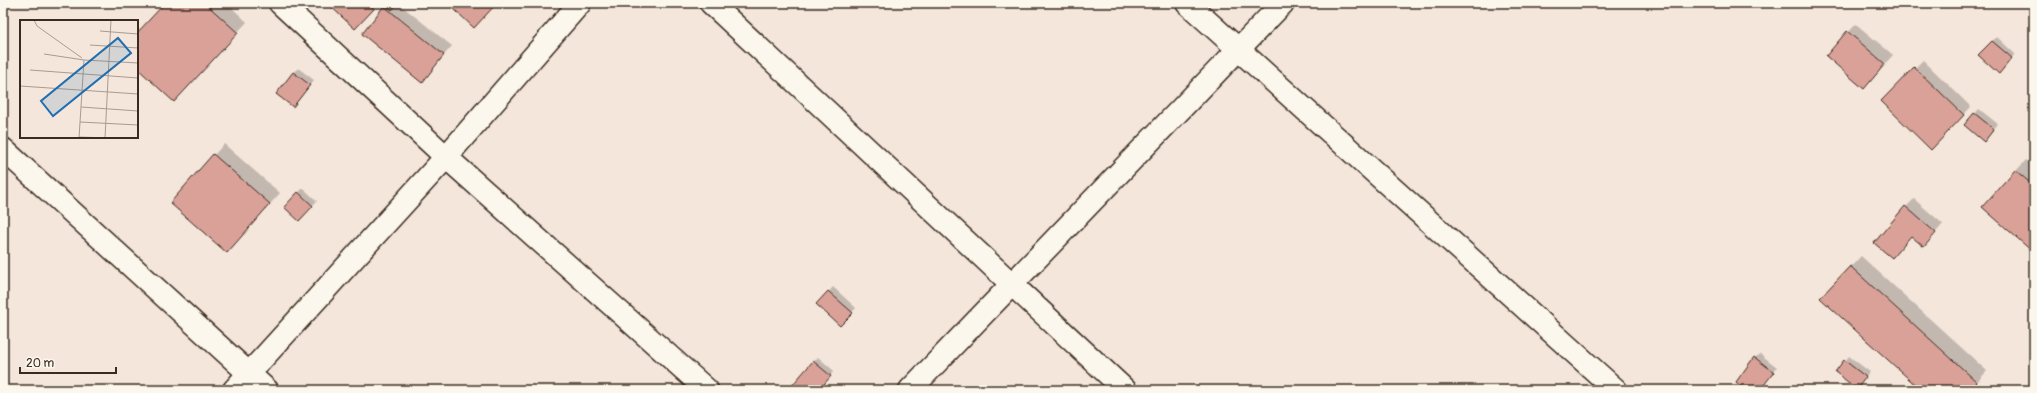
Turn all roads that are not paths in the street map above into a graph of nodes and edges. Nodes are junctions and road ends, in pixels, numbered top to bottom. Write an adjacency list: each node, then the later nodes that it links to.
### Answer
1 (280, 3): 8 (street)
2 (580, 3): 8 (street)
3 (711, 3): 9 (street)
4 (1187, 3): 6 (street)
5 (1283, 3): 6 (street)
6 (1238, 50): 9 (street); 16 (street)
7 (3, 149): 10 (street)
8 (446, 157): 10 (street); 13 (street)
9 (1012, 284): 14 (street); 15 (street)
10 (250, 374): 11 (street); 12 (street)
11 (234, 390)
12 (268, 390)
13 (707, 390)
14 (910, 390)
15 (1125, 390)
16 (1616, 390)

